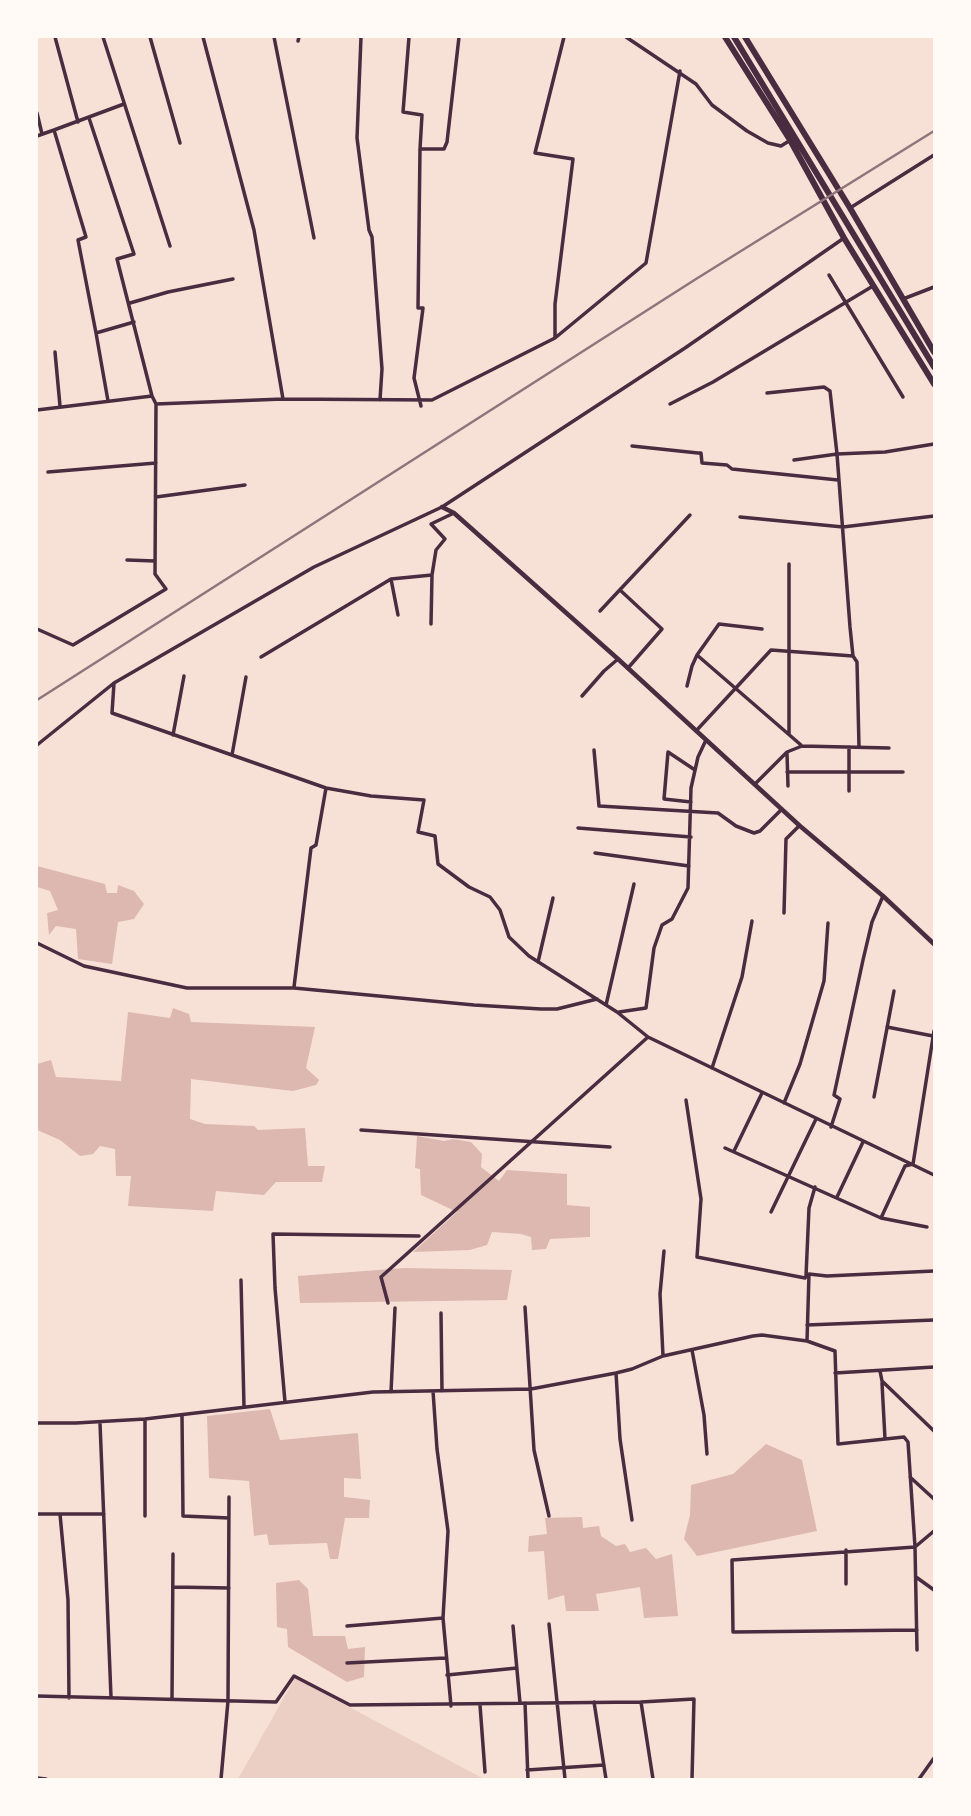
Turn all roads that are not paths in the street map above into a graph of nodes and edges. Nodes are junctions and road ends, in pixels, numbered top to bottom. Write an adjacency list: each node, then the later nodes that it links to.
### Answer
1 (55, 37): 18 (street)
2 (103, 37): 15 (street)
3 (150, 37): 22 (street)
4 (203, 37): 46 (street)
5 (274, 37): 26 (street)
6 (361, 37): 47 (street)
7 (409, 37): 23 (street)
8 (459, 37): 23 (street)
9 (564, 37): 38 (street)
10 (626, 37): 14 (street)
11 (725, 37): 21 (main road)
12 (734, 37): 41 (main road)
13 (745, 37): 25 (main road)
14 (680, 71): 21 (street); 38 (street)
15 (124, 104): 17 (street); 28 (street)
16 (37, 113): 20 (street)
17 (89, 118): 18 (street); 35 (street)
18 (78, 122): 19 (street)
19 (54, 130): 20 (street); 37 (street)
20 (39, 135)
21 (790, 140): 27 (main road)
22 (180, 143)
23 (420, 149): 48 (street)
24 (934, 155): 25 (street)
25 (850, 208): 33 (main road)
26 (314, 238)
27 (844, 238): 31 (main road); 64 (street)
28 (170, 246)
29 (829, 275): 34 (street)
30 (233, 279): 35 (street)
31 (874, 285): 34 (street); 42 (main road)
32 (934, 287): 33 (street)
33 (903, 299): 40 (main road)
34 (845, 302): 45 (street); 51 (street)
35 (129, 304): 36 (street)
36 (134, 322): 37 (street); 44 (street)
37 (96, 333): 49 (street)
38 (555, 338): 48 (street)
39 (55, 352): 52 (street)
40 (934, 352)
41 (934, 366)
42 (934, 384)
43 (766, 393): 57 (street)
44 (152, 396): 49 (street); 50 (street)
45 (903, 397)
46 (283, 399): 47 (street); 50 (street)
47 (380, 400): 48 (street)
48 (420, 400): 53 (street)
49 (108, 401): 52 (street)
50 (156, 404): 59 (street)
51 (670, 404)
52 (60, 406): 54 (street)
53 (421, 406)
54 (37, 410)
55 (934, 444): 57 (street)
56 (632, 446): 61 (street)
57 (837, 454): 58 (street); 61 (street)
58 (794, 460)
59 (156, 463): 60 (street); 63 (street)
60 (48, 472)
61 (839, 480): 69 (street)
62 (246, 485): 63 (street)
63 (156, 497): 71 (street)
64 (442, 506): 65 (street); 89 (street)
65 (454, 513): 73 (street); 85 (street)
66 (690, 515): 75 (street)
67 (934, 516): 69 (street)
68 (740, 517): 69 (street)
69 (842, 527): 83 (street)
70 (127, 561): 71 (street)
71 (155, 561): 79 (street)
72 (789, 564): 81 (street)
73 (432, 575): 74 (street); 78 (street)
74 (391, 579): 77 (street); 84 (street)
75 (620, 590): 76 (street); 86 (street)
76 (600, 611)
77 (398, 615)
78 (431, 624)
79 (37, 629)
80 (762, 629): 82 (street)
81 (789, 651): 83 (street); 91 (street); 94 (street)
82 (697, 654): 90 (street); 91 (street)
83 (853, 656): 100 (street)
84 (261, 657)
85 (618, 659): 86 (street); 92 (street)
86 (628, 668): 93 (street)
87 (184, 676): 95 (street)
88 (246, 677): 104 (street)
89 (114, 683): 95 (street); 97 (street)
90 (688, 686)
91 (736, 688): 93 (street); 94 (street)
92 (582, 696)
93 (696, 731): 96 (street)
94 (789, 734): 98 (street)
95 (173, 735): 104 (street)
96 (706, 740): 105 (street); 109 (street)
97 (37, 745)
98 (802, 746): 99 (street); 103 (street)
99 (849, 747): 100 (street); 107 (street)
100 (859, 747): 101 (street)
101 (889, 748)
102 (594, 750): 115 (street)
103 (787, 752): 106 (street); 109 (street)
104 (232, 755): 111 (street)
105 (695, 770): 113 (street); 113 (street)
106 (788, 772): 107 (street); 110 (street)
107 (849, 772): 108 (street); 112 (street)
108 (903, 772)
109 (754, 784): 114 (street)
110 (788, 786)
111 (326, 788): 129 (street); 130 (street)
112 (849, 791)
113 (691, 802): 115 (street)
114 (782, 809): 115 (street); 116 (street)
115 (691, 813): 118 (street)
116 (800, 826): 122 (street); 124 (street)
117 (578, 828): 118 (street)
118 (691, 836): 120 (street)
119 (595, 853): 120 (street)
120 (689, 866): 134 (street)
121 (634, 884): 133 (street)
122 (883, 896): 128 (street); 144 (street)
123 (553, 898): 129 (street)
124 (784, 913)
125 (752, 921): 138 (street)
126 (828, 923): 142 (street)
127 (37, 943): 130 (street)
128 (934, 944)
129 (538, 962): 132 (street)
130 (294, 988): 132 (street)
131 (894, 991): 135 (street)
132 (597, 999): 133 (street)
133 (606, 1005): 134 (street)
134 (617, 1012): 137 (street)
135 (887, 1027): 136 (street); 140 (street)
136 (934, 1034): 151 (street)
137 (648, 1037): 138 (street); 146 (street)
138 (712, 1068): 139 (street)
139 (762, 1093): 142 (street); 150 (street)
140 (874, 1097)
141 (686, 1100): 162 (street)
142 (783, 1104): 143 (street)
143 (816, 1119): 144 (street); 152 (street)
144 (831, 1127): 147 (street)
145 (361, 1130): 146 (street)
146 (529, 1141): 148 (street); 164 (street)
147 (863, 1142): 151 (street); 155 (street)
148 (610, 1147)
149 (725, 1148): 150 (street)
150 (734, 1151): 152 (street)
151 (913, 1164): 153 (street); 157 (street)
152 (788, 1175): 154 (street); 156 (street)
153 (934, 1175)
154 (815, 1187): 155 (street); 162 (street)
155 (837, 1197): 157 (street)
156 (771, 1212)
157 (881, 1218): 158 (street)
158 (927, 1227)
159 (419, 1236): 182 (street)
160 (664, 1251): 172 (street)
161 (934, 1271): 162 (street)
162 (807, 1276): 169 (street)
163 (241, 1280): 183 (street)
164 (388, 1303)
165 (525, 1307): 178 (street)
166 (395, 1308): 181 (street)
167 (441, 1313): 180 (street)
168 (934, 1320): 169 (street)
169 (807, 1325): 170 (street)
170 (807, 1341): 171 (street); 176 (street)
171 (692, 1350): 172 (street); 190 (street)
172 (663, 1356): 175 (street)
173 (934, 1368): 174 (street)
174 (880, 1371): 176 (street); 177 (street)
175 (616, 1373): 178 (street); 200 (street)
176 (835, 1373): 189 (street)
177 (882, 1381): 188 (street); 189 (street)
178 (531, 1389): 180 (street); 198 (street)
179 (433, 1391): 180 (street); 181 (street); 210 (street)
180 (442, 1391)
181 (391, 1392): 182 (street)
182 (285, 1402): 183 (street)
183 (244, 1407): 184 (street)
184 (182, 1415): 185 (street); 199 (street)
185 (145, 1419): 186 (street); 197 (street)
186 (100, 1422): 187 (street); 196 (street)
187 (37, 1423)
188 (934, 1431)
189 (885, 1439): 191 (street)
190 (707, 1454)
191 (910, 1477): 193 (street); 202 (street)
192 (229, 1497): 199 (street)
193 (934, 1499)
194 (37, 1514): 195 (street)
195 (60, 1514): 196 (street); 222 (street)
196 (104, 1514): 221 (street)
197 (145, 1516)
198 (550, 1516)
199 (229, 1518): 208 (street)
200 (632, 1520)
201 (934, 1531): 202 (street)
202 (915, 1548): 203 (street); 205 (street)
203 (846, 1550): 206 (street); 214 (street)
204 (173, 1554): 207 (street)
205 (915, 1577): 209 (street); 214 (street)
206 (846, 1584)
207 (173, 1587): 208 (street); 223 (street)
208 (229, 1588): 224 (street)
209 (934, 1590)
210 (443, 1618): 212 (street); 216 (street)
211 (549, 1624): 226 (street)
212 (347, 1626)
213 (513, 1626): 218 (street)
214 (917, 1630): 215 (street)
215 (917, 1650)
216 (445, 1658): 217 (street); 219 (street)
217 (347, 1663)
218 (517, 1668): 219 (street); 228 (street)
219 (447, 1675): 230 (street)
220 (37, 1696): 222 (street)
221 (111, 1697): 222 (street); 223 (street)
222 (69, 1698)
223 (172, 1699): 224 (street)
224 (228, 1701): 230 (street); 238 (street)
225 (593, 1701): 226 (street); 227 (street); 232 (street)
226 (557, 1702): 228 (street); 233 (street)
227 (641, 1702): 242 (street); 243 (street)
228 (523, 1703): 229 (street); 234 (street)
229 (480, 1705): 230 (street); 235 (street)
230 (451, 1706)
231 (934, 1758): 244 (street)
232 (604, 1765): 233 (street); 241 (street)
233 (564, 1768): 234 (street); 240 (street)
234 (527, 1770): 239 (street)
235 (485, 1772)
236 (37, 1778): 237 (street)
237 (46, 1779)
238 (220, 1779)
239 (528, 1779)
240 (565, 1779)
241 (606, 1779)
242 (653, 1779)
243 (692, 1779)
244 (919, 1779)

